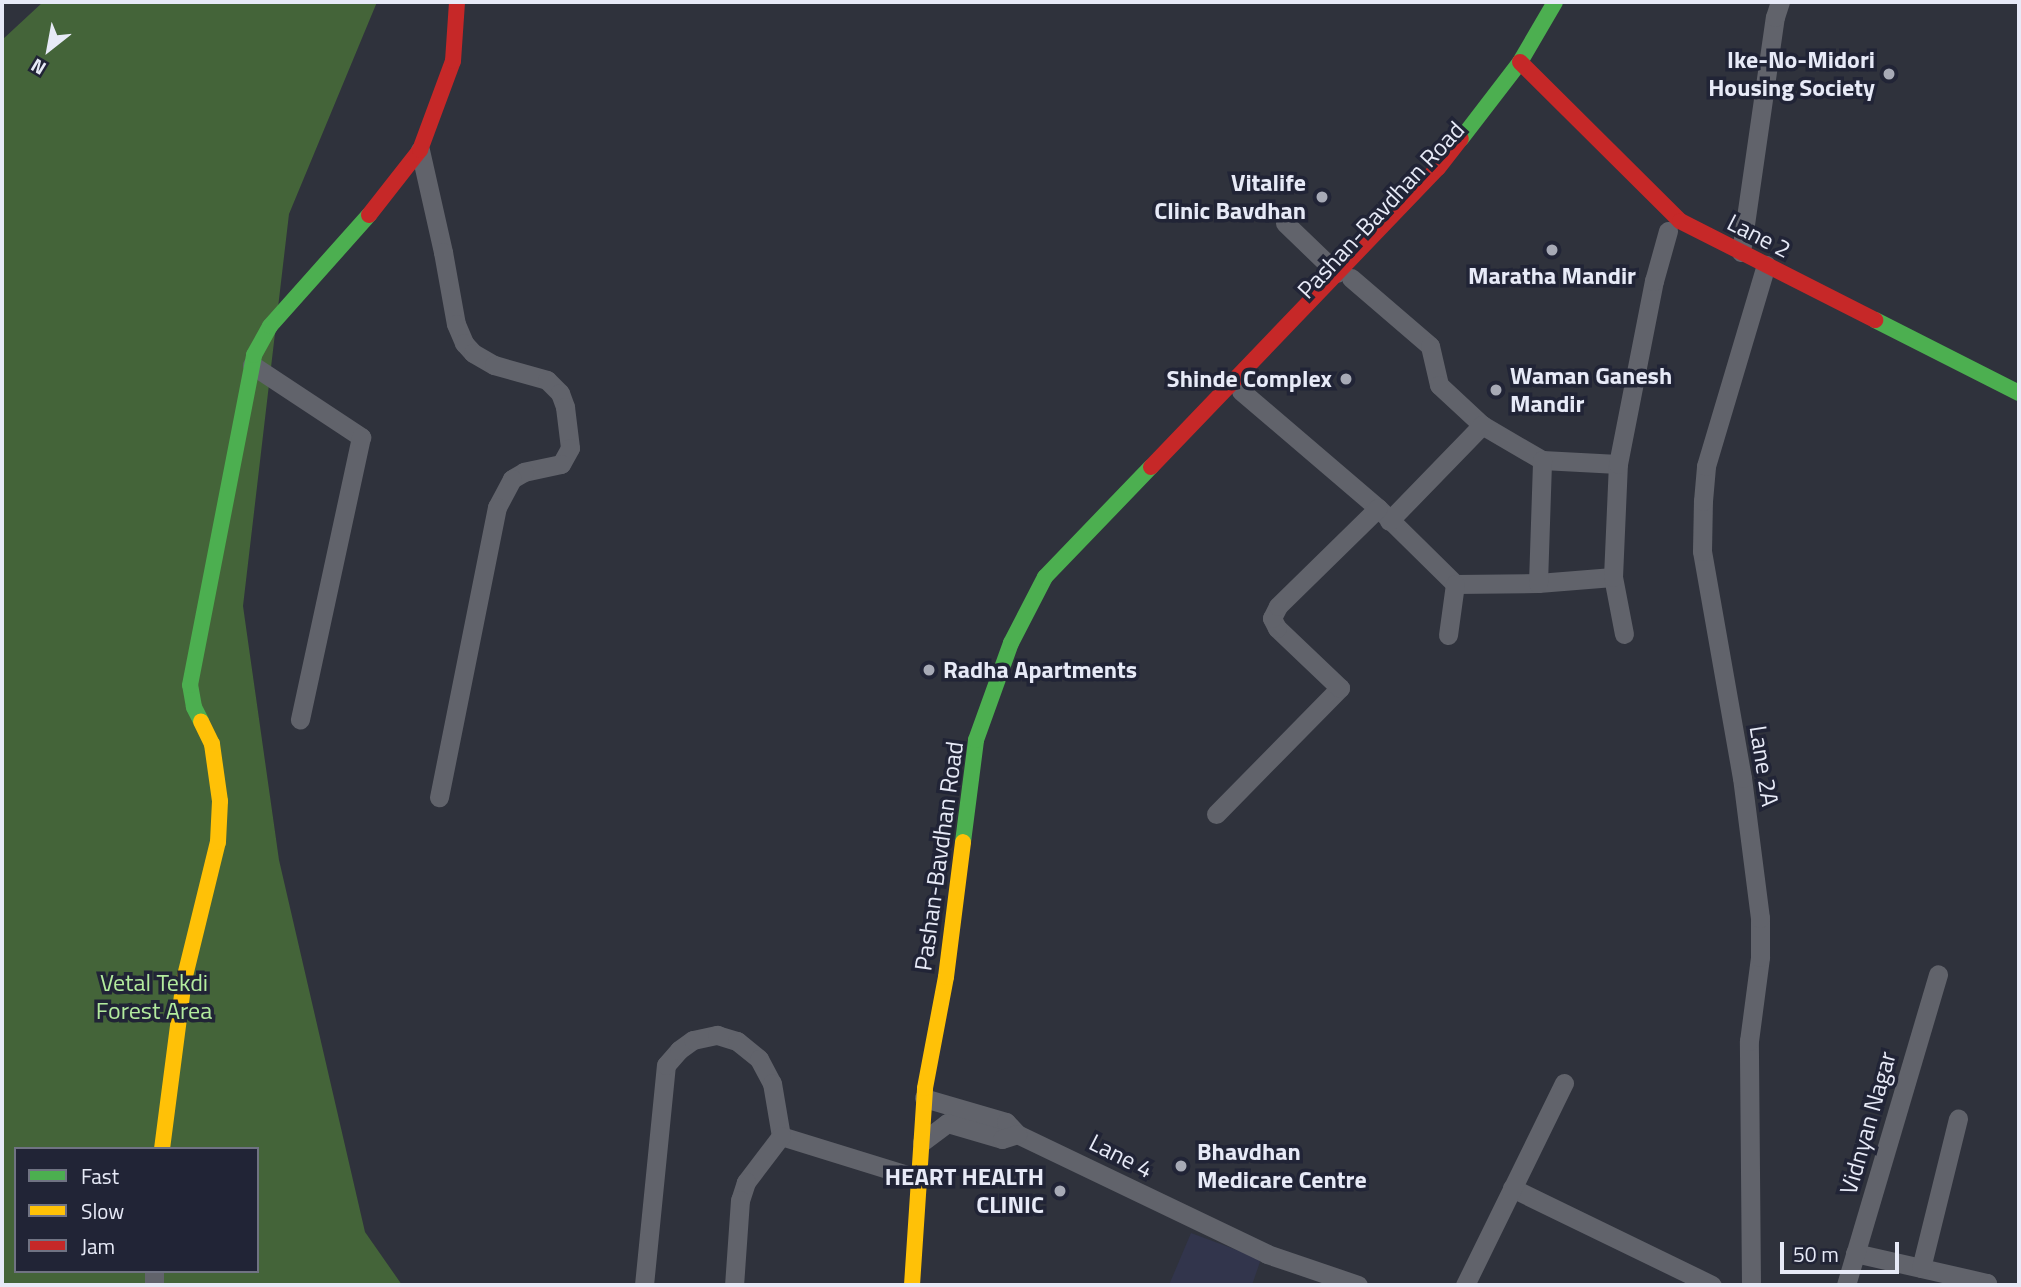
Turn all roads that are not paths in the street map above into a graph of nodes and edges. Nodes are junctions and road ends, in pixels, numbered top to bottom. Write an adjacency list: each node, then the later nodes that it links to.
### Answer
1 (457, 2): 6 (street)
2 (1555, 2): 5 (street, Pashan-Bavdhan Road)
3 (1572, 2): 5 (street, Pashan-Bavdhan Road)
4 (1780, 2): 9 (street)
5 (1525, 67): 9 (street, Lane 2); 11 (street, Pashan-Bavdhan Road)
6 (419, 150): 12 (street); 26 (street)
7 (1285, 223): 11 (street)
8 (1668, 231): 18 (street)
9 (1741, 252): 10 (street, Lane 2)
10 (1766, 265): 14 (street, Lane 2); 48 (street, Lane 2A)
11 (1344, 276): 13 (street, Pashan-Bavdhan Road); 15 (street, Pashan-Bavdhan Road); 16 (street)
12 (252, 365): 25 (street); 35 (street)
13 (1241, 391): 15 (street, Pashan-Bavdhan Road); 19 (street)
14 (2019, 393)
15 (1196, 422): 30 (street, Pashan-Bavdhan Road)
16 (1482, 425): 17 (street); 19 (street)
17 (1542, 460): 18 (street); 21 (street)
18 (1618, 464): 20 (street)
19 (1383, 514): 22 (street); 27 (street)
20 (1613, 577): 21 (street); 23 (street)
21 (1538, 583): 22 (street)
22 (1455, 584): 24 (street)
23 (1624, 634)
24 (1448, 635)
25 (300, 720)
26 (439, 797)
27 (1216, 814)
28 (1938, 974): 38 (street, Vidnyan Nagar)
29 (1564, 1083): 37 (street)
30 (924, 1098): 32 (street, Lane 4); 34 (street, Pashan-Bavdhan Road)
31 (1958, 1119): 39 (street)
32 (1017, 1134): 34 (street, Lane 4); 40 (street, Lane 4)
33 (781, 1136): 36 (street); 42 (street); 43 (street)
34 (922, 1142): 36 (street, Pashan-Bavdhan Road)
35 (162, 1147)
36 (920, 1179): 44 (street, Pashan-Bavdhan Road)
37 (1512, 1188): 46 (street); 47 (street)
38 (1855, 1253): 39 (street); 49 (street, Vidnyan Nagar)
39 (1921, 1268): 41 (street)
40 (1334, 1282): 45 (street, Lane 4)
41 (1986, 1284)
42 (645, 1285)
43 (734, 1285)
44 (912, 1285)
45 (1358, 1285)
46 (1465, 1285)
47 (1712, 1285)
48 (1751, 1285)
49 (1846, 1285)

